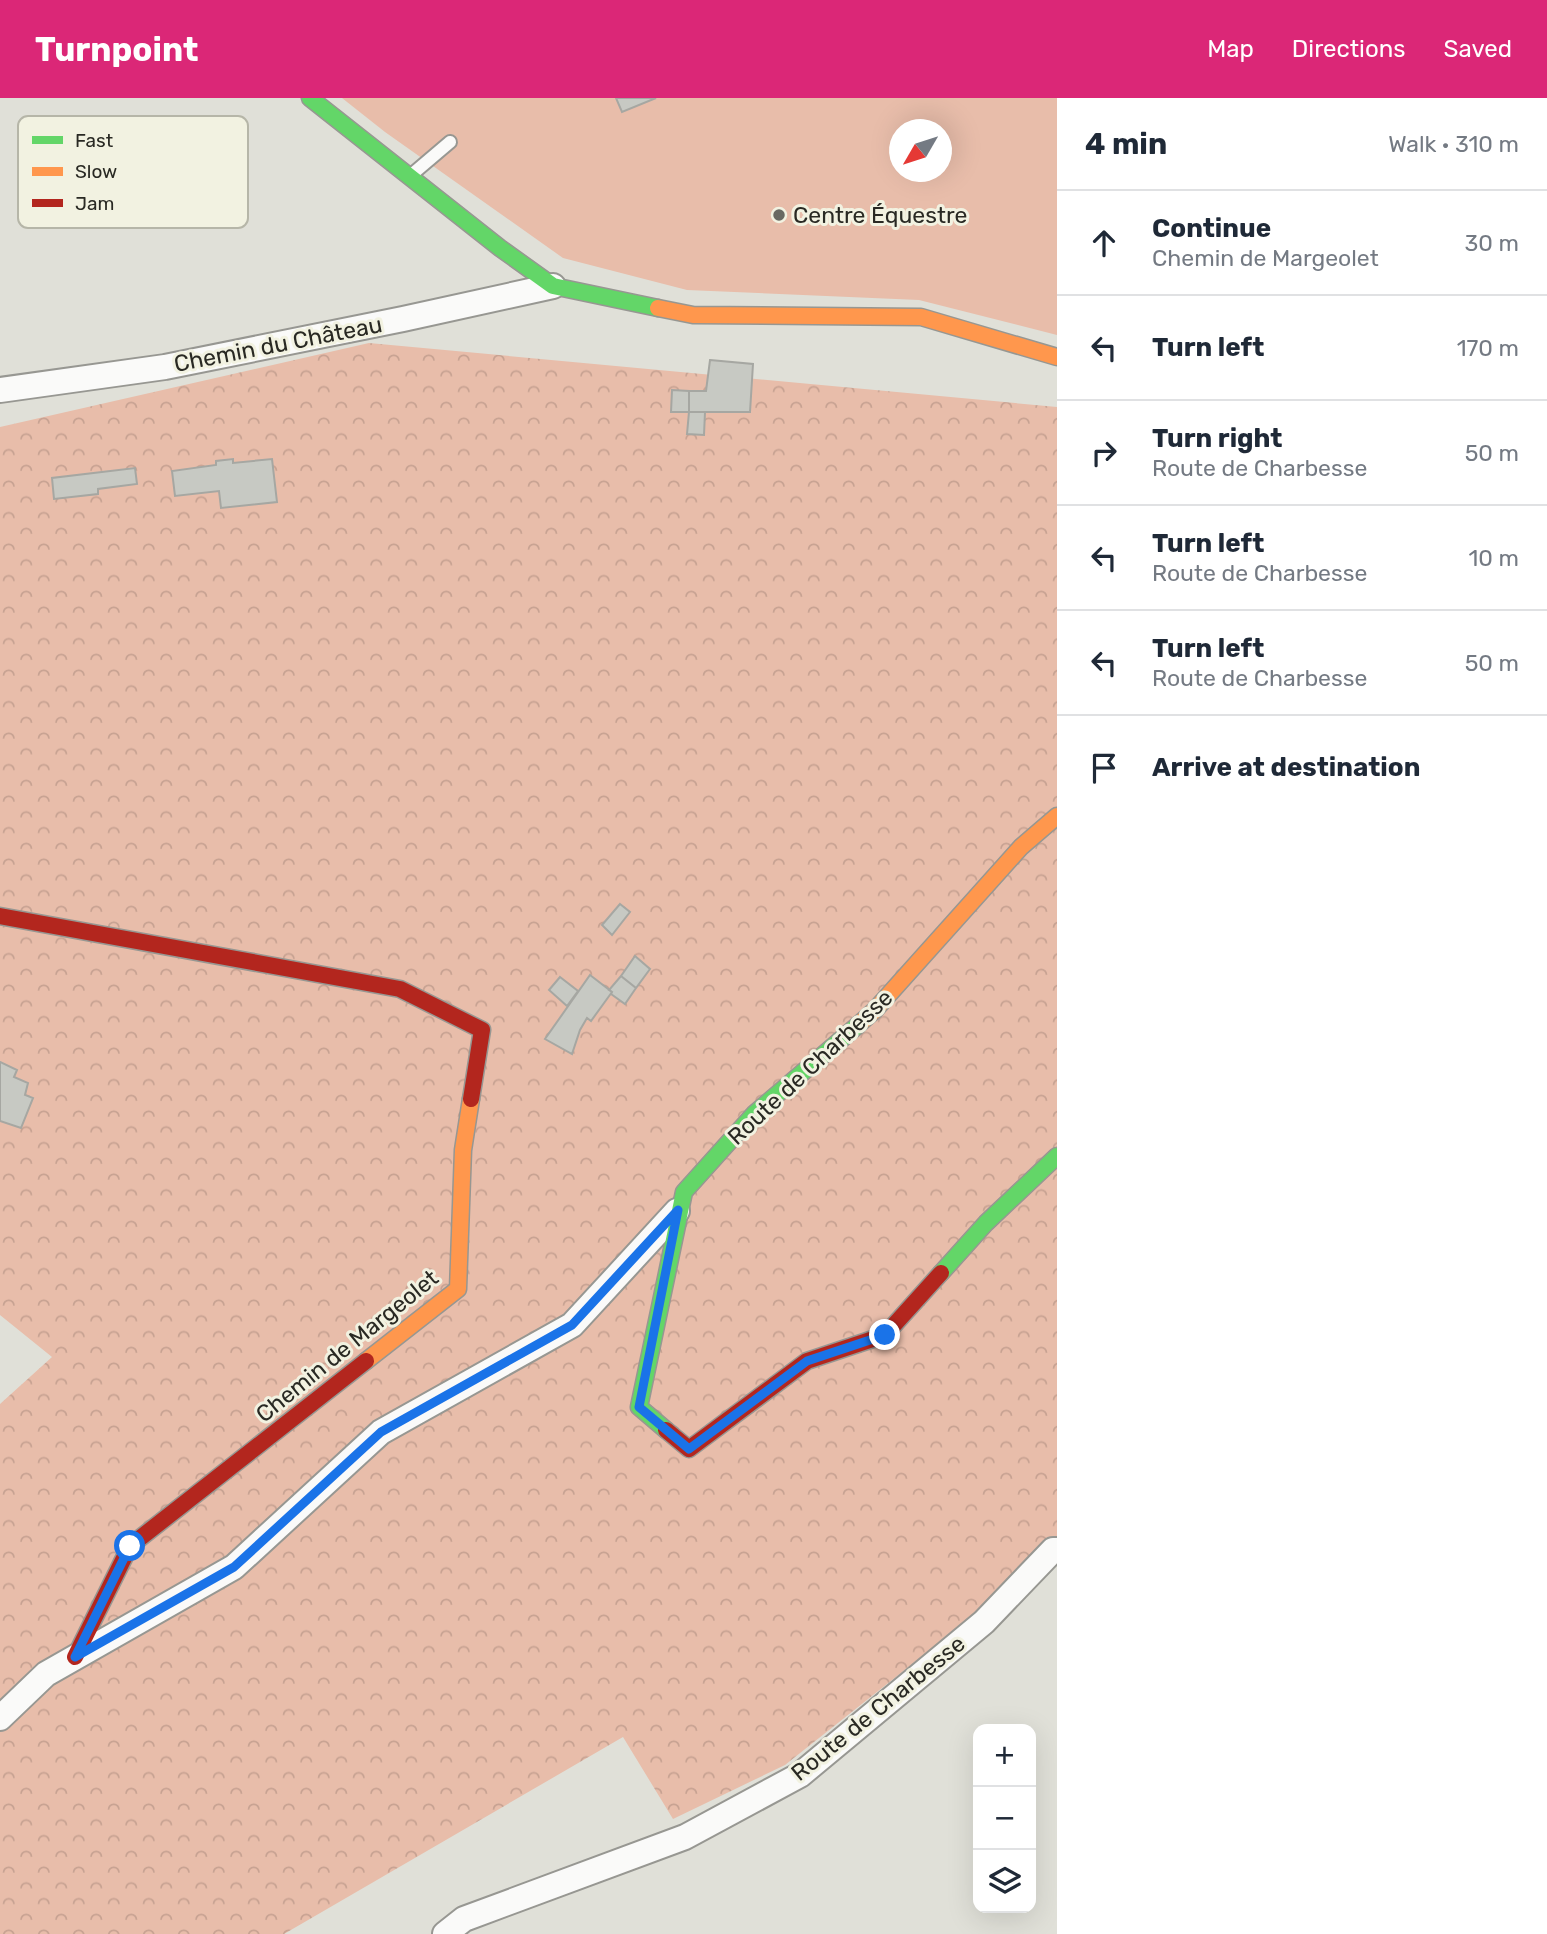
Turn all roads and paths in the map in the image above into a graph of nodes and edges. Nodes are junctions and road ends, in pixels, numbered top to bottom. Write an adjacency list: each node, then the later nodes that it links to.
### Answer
1 (310, 98): 3 (street)
2 (450, 142): 3 (lane)
3 (410, 177): 4 (street)
4 (553, 286): 5 (street); 6 (street, Chemin du Château)
5 (1057, 357)
6 (0, 390)
7 (1057, 816): 10 (street, Route de Charbesse)
8 (0, 916): 12 (street, Chemin de Margeolet)
9 (1057, 1156): 10 (street, Route de Charbesse)
10 (678, 1210): 12 (street)
11 (1057, 1550): 14 (street, Route de Charbesse)
12 (75, 1657): 13 (street)
13 (0, 1718)
14 (445, 1934)

